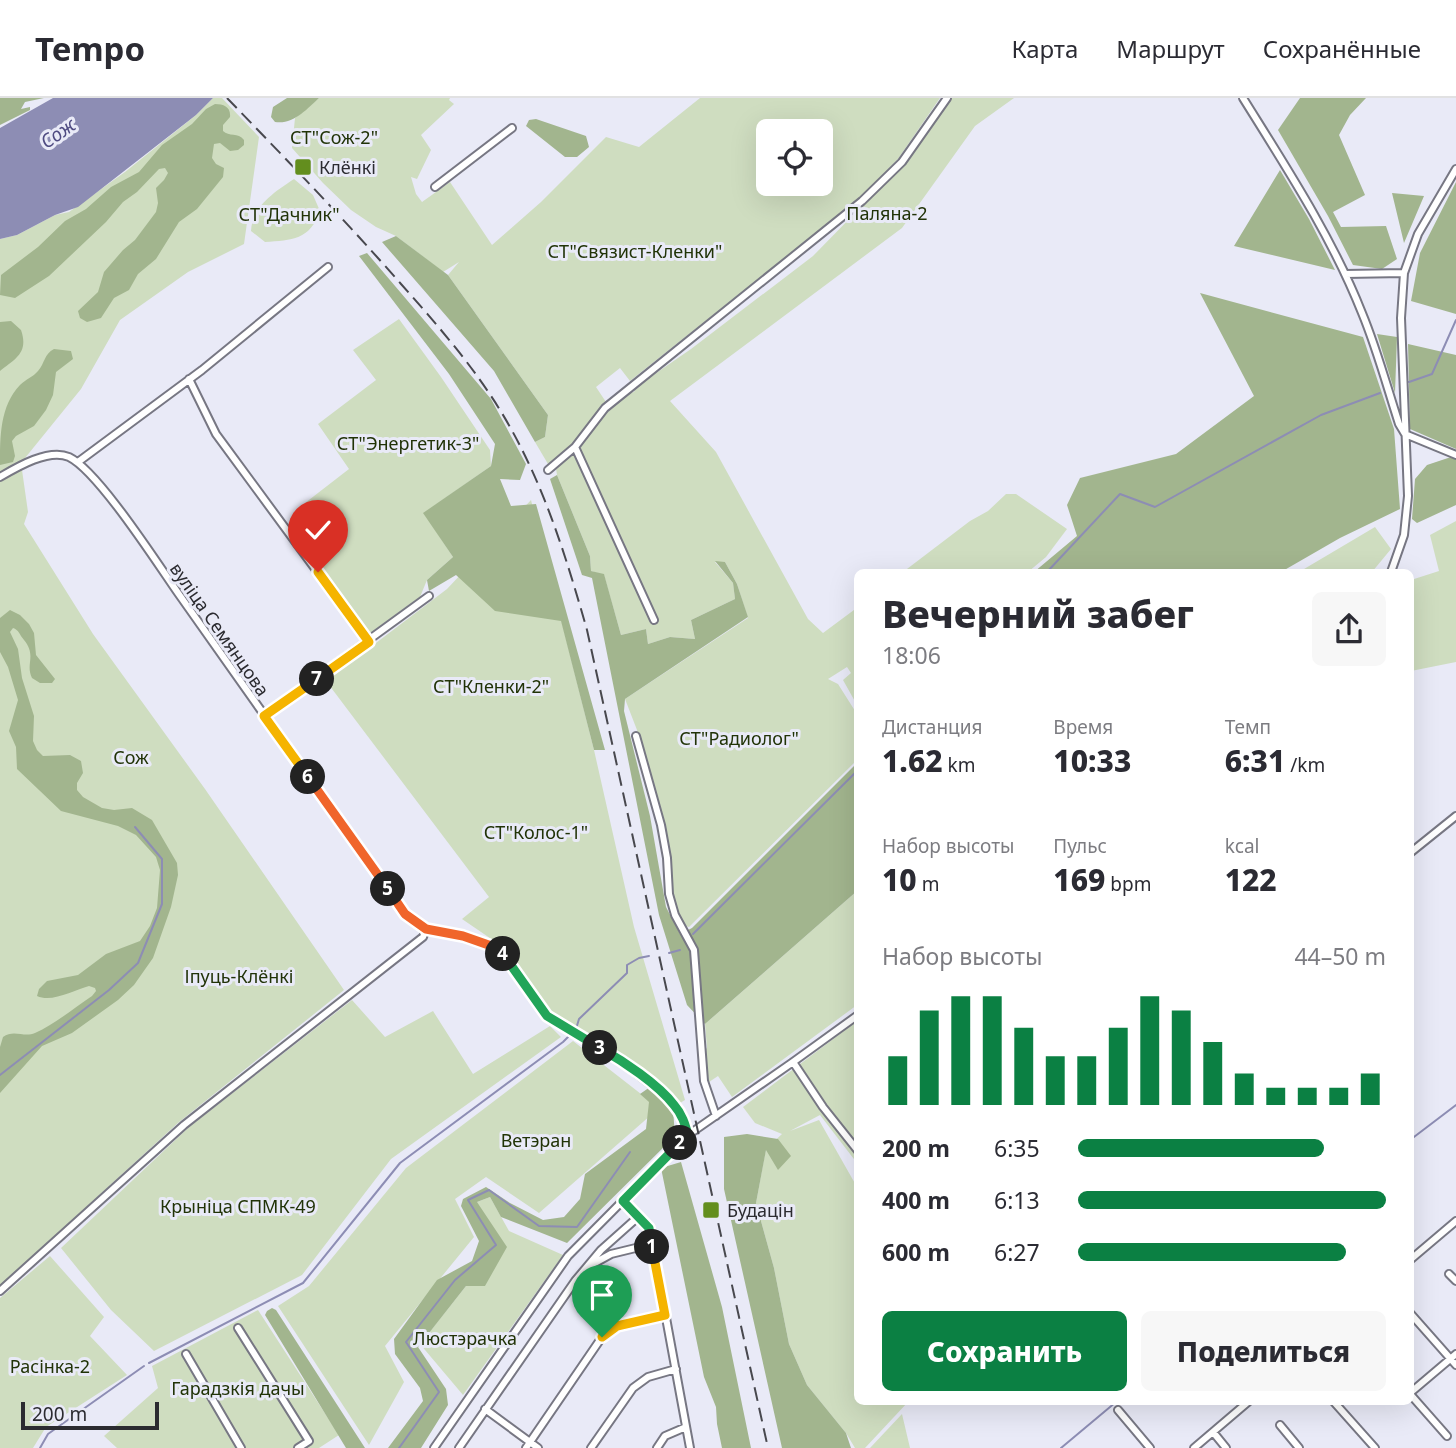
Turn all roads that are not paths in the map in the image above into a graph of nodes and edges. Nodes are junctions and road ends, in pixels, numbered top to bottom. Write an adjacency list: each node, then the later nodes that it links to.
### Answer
1 (947, 98): 11 (street)
2 (1243, 98): 8 (street)
3 (512, 128): 5 (street)
4 (1456, 169): 7 (street)
5 (435, 187)
6 (328, 267): 9 (street)
7 (1404, 273): 8 (street); 10 (street)
8 (1345, 274): 10 (street)
9 (189, 379): 13 (street); 19 (street)
10 (1405, 434): 12 (street); 16 (street)
11 (575, 447): 14 (street); 18 (street)
12 (1456, 456)
13 (78, 462): 15 (street); 20 (street, вуліца Семянцова)
14 (548, 470)
15 (0, 477)
16 (1392, 569)
17 (429, 596): 19 (street)
18 (654, 620)
19 (369, 642): 20 (street)
20 (264, 716): 24 (street, вуліца Семянцова)
21 (636, 736): 27 (street)
22 (1456, 816): 23 (street)
23 (1414, 850)
24 (426, 929): 28 (street, вуліца Семянцова); 38 (street)
25 (854, 1018): 26 (street)
26 (793, 1062): 27 (street); 29 (street)
27 (716, 1116): 28 (street)
28 (688, 1135): 30 (street)
29 (854, 1146)
30 (623, 1201): 31 (street); 58 (street)
31 (638, 1217): 33 (street); 35 (street)
32 (1456, 1221): 34 (street)
33 (652, 1244): 35 (street); 39 (street)
34 (1414, 1257)
35 (584, 1270): 49 (street)
36 (1449, 1274): 37 (street)
37 (1456, 1281)
38 (0, 1291)
39 (665, 1315): 44 (street); 55 (street)
40 (1414, 1317): 43 (street)
41 (238, 1328): 57 (street)
42 (186, 1354): 56 (street)
43 (1454, 1359): 45 (street)
44 (676, 1369): 52 (street); 61 (street)
45 (1414, 1390)
46 (1414, 1398): 54 (street)
47 (1244, 1405): 53 (street)
48 (1337, 1405): 68 (street)
49 (485, 1409): 55 (street); 59 (street)
50 (1118, 1410): 64 (street)
51 (1280, 1425): 67 (street)
52 (686, 1427): 62 (street); 63 (street)
53 (1213, 1432): 65 (street); 66 (street)
54 (1447, 1436)
55 (528, 1445): 60 (street)
56 (241, 1448)
57 (298, 1448)
58 (434, 1448)
59 (459, 1448)
60 (538, 1448)
61 (591, 1448)
62 (657, 1448)
63 (690, 1448)
64 (1150, 1448)
65 (1194, 1448)
66 (1226, 1448)
67 (1299, 1448)
68 (1375, 1448)

